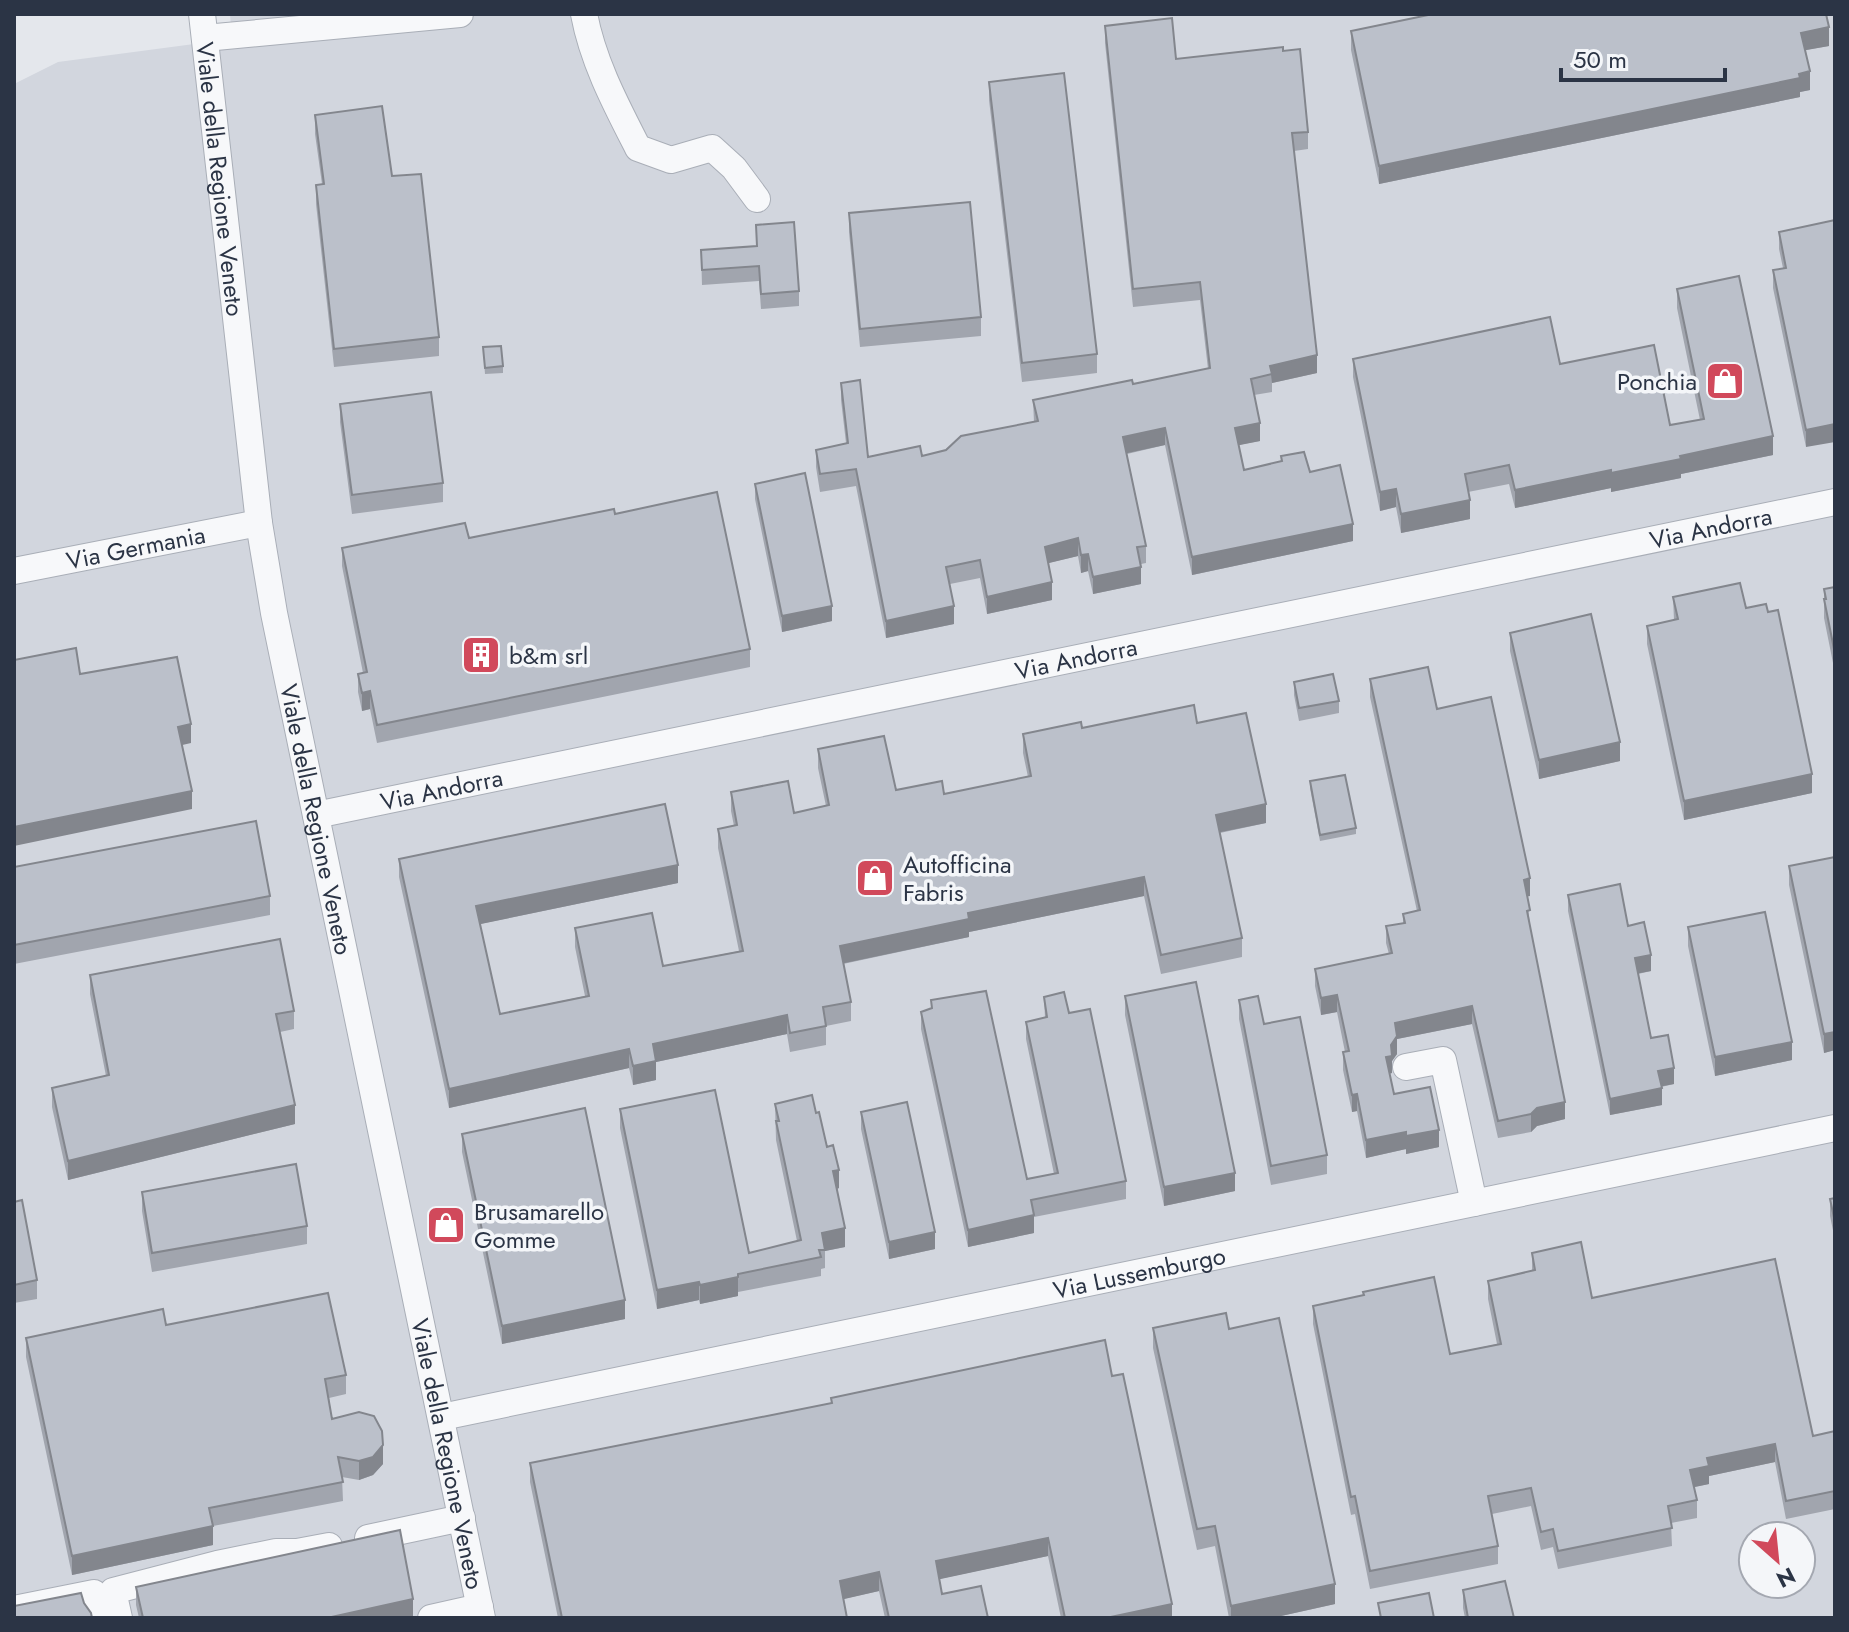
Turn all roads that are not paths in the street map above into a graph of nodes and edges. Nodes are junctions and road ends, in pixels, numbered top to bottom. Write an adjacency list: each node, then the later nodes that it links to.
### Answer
1 (460, 14): 3 (street)
2 (584, 14): 4 (street)
3 (203, 26): 6 (street, Viale della Regione Veneto)
4 (757, 199)
5 (1835, 502): 8 (street, Via Andorra)
6 (259, 523): 7 (street, Via Germania); 8 (street, Viale della Regione Veneto)
7 (15, 568)
8 (316, 815): 12 (street, Viale della Regione Veneto)
9 (1406, 1067): 11 (street)
10 (1835, 1128): 11 (street, Via Lussemburgo)
11 (1474, 1203): 12 (street, Via Lussemburgo)
12 (442, 1417): 13 (street, Viale della Regione Veneto)
13 (462, 1518): 15 (street, Viale della Regione Veneto); 17 (street)
14 (14, 1609): 16 (street)
15 (481, 1613): 18 (street)
16 (99, 1618)
17 (119, 1618)
18 (431, 1618)

